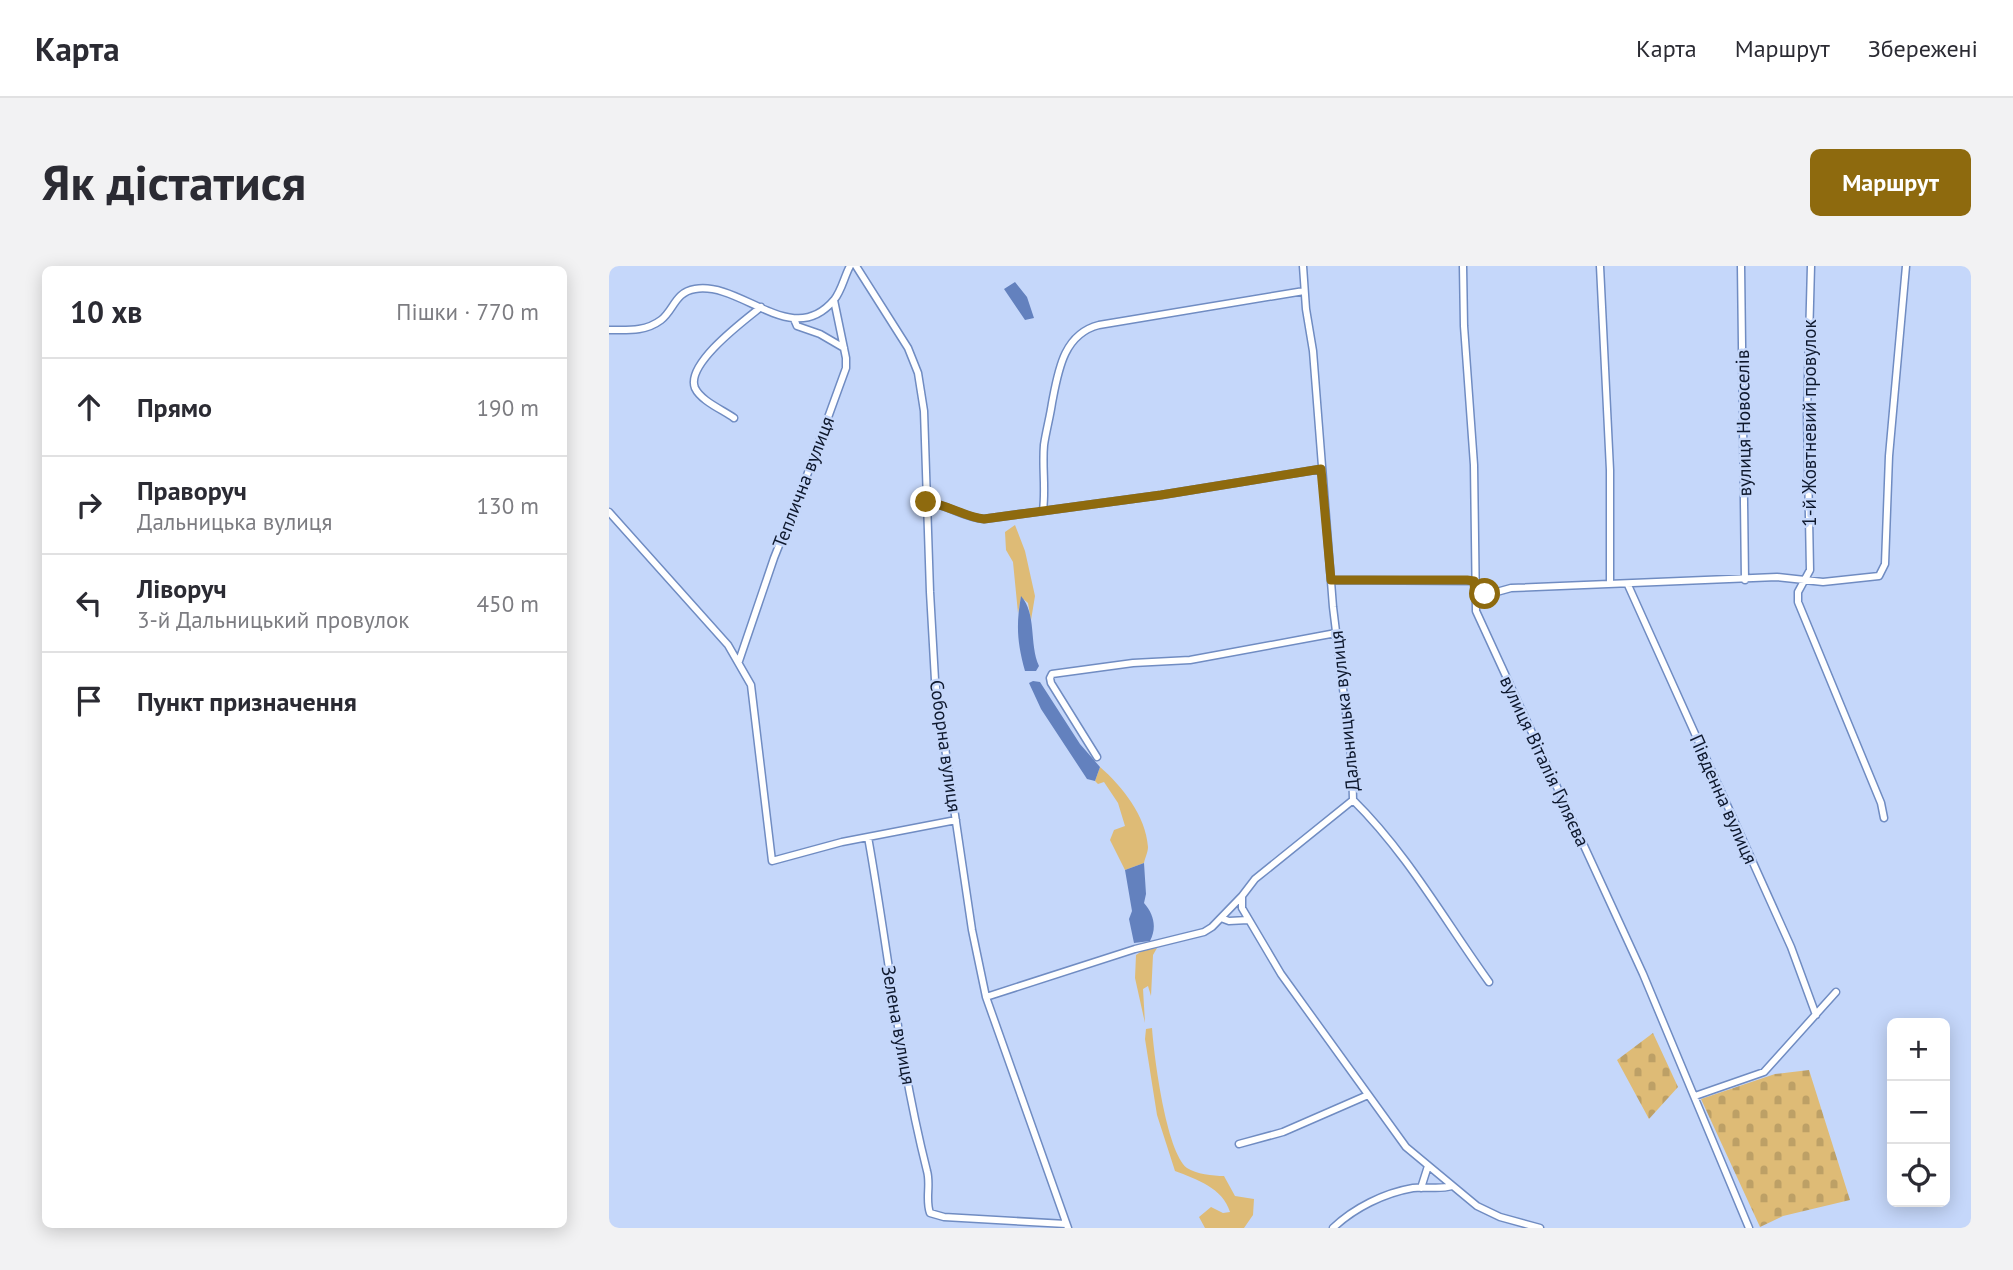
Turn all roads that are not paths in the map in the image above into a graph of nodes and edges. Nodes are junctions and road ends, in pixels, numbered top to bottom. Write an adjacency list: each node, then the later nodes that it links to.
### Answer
1 (850, 266): 10 (street)
2 (856, 266): 17 (street, Соборна вулиця)
3 (1303, 266): 9 (street, Дальницька вулиця)
4 (1464, 266): 23 (street, вулиця Віталія Гуляєва)
5 (1600, 266): 24 (street)
6 (1741, 266): 22 (street, вулиця Новоселів)
7 (1811, 266): 20 (street, 1-й Жовтневий провулок)
8 (1906, 266): 20 (street)
9 (1304, 291): 16 (street, Дальницька вулиця); 18 (street)
10 (834, 300): 12 (street); 14 (street, Теплична вулиця)
11 (761, 307): 12 (street); 13 (street); 15 (street)
12 (794, 320): 14 (street)
13 (609, 330)
14 (844, 348): 28 (street, Теплична вулиця)
15 (734, 418)
16 (1321, 469): 18 (street); 21 (street, Дальницька вулиця)
17 (926, 502): 18 (street); 32 (street, Соборна вулиця)
18 (1043, 510)
19 (609, 512): 28 (street)
20 (1806, 579): 22 (street); 31 (street)
21 (1331, 580): 23 (street); 27 (street, Дальницька вулиця)
22 (1745, 580): 25 (street)
23 (1474, 581): 26 (street, вулиця Віталія Гуляєва)
24 (1610, 584): 25 (street); 26 (street)
25 (1628, 585): 40 (street, Південна вулиця)
26 (1475, 598): 42 (street, вулиця Віталія Гуляєва)
27 (1336, 634): 29 (street); 30 (street, Дальницька вулиця)
28 (739, 661): 33 (street)
29 (1097, 757)
30 (1353, 800): 34 (street, Дальницька вулиця); 37 (street)
31 (1884, 818)
32 (956, 820): 33 (street); 39 (street, Соборна вулиця)
33 (868, 837): 47 (street, Зелена вулиця)
34 (1242, 896): 35 (street, Дальницька вулиця); 36 (street)
35 (1221, 918): 36 (street); 39 (street, Дальницька вулиця)
36 (1248, 920): 41 (street)
37 (1489, 982)
38 (1836, 992): 40 (street)
39 (986, 997): 47 (street, Соборна вулиця)
40 (1816, 1015): 42 (street)
41 (1368, 1095): 43 (street); 44 (street)
42 (1695, 1096): 50 (street, вулиця Віталія Гуляєва)
43 (1239, 1144)
44 (1427, 1166): 45 (street); 46 (street)
45 (1452, 1186): 46 (street); 49 (street)
46 (1421, 1188): 48 (street)
47 (1067, 1226)
48 (1333, 1228)
49 (1540, 1228)
50 (1749, 1228)

